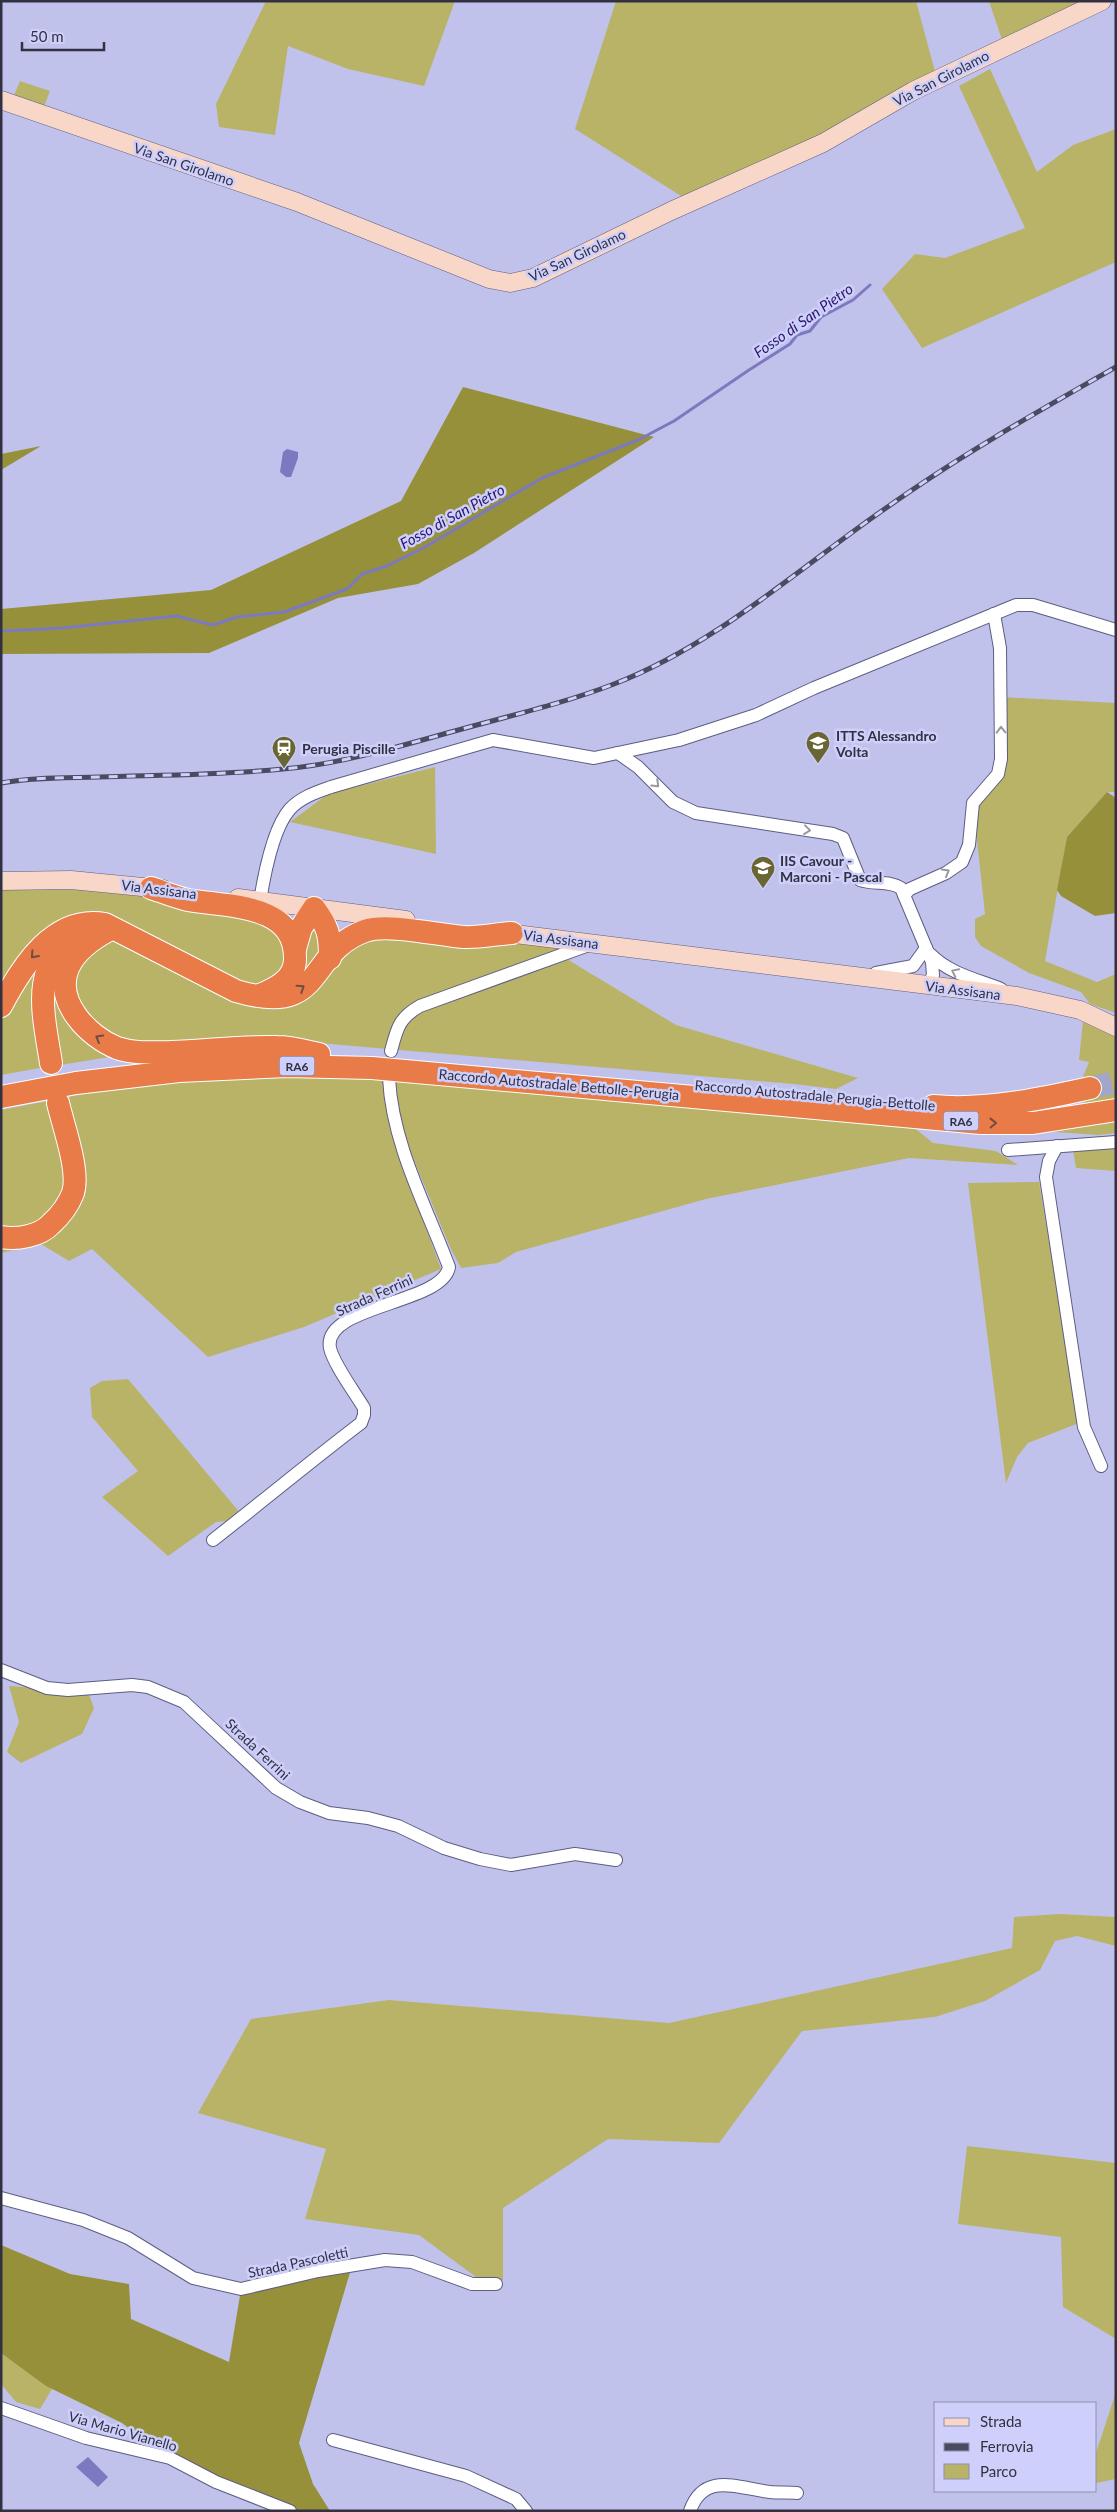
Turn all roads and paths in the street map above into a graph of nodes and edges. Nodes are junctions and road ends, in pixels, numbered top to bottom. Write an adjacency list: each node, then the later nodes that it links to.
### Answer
1 (1102, 1): 2 (street, Via San Girolamo)
2 (1, 100)
3 (994, 614): 4 (street); 5 (street); 8 (street, one-way to 3)
4 (1116, 630)
5 (618, 753): 8 (street, one-way to 8); 9 (street)
6 (1, 881): 7 (street, Via Assisana)
7 (152, 888): 9 (street, Via Assisana); 15 (highway)
8 (904, 895): 14 (street)
9 (260, 901): 10 (street, Via Assisana)
10 (314, 908): 12 (street, Via Assisana); 15 (highway); 16 (highway)
11 (116, 931): 20 (highway); 21 (highway, one-way to 21); 24 (highway, one-way to 11); 25 (highway)
12 (512, 933): 13 (street, Via Assisana); 16 (highway)
13 (595, 943): 17 (street, Via Assisana); 23 (street)
14 (926, 948): 17 (street); 18 (street); 19 (street, one-way to 14)
15 (295, 949): 20 (highway)
16 (330, 958): 20 (highway, one-way to 16)
17 (836, 974): 18 (street, Via Assisana)
18 (926, 986): 19 (street, Via Assisana)
19 (1017, 996): 22 (street, Via Assisana)
20 (255, 997)
21 (1, 1006)
22 (1116, 1027)
23 (391, 1051)
24 (319, 1054): 28 (highway, Raccordo Autostradale Perugia-Bettolle / RA6); 29 (highway, Raccordo Autostradale Perugia-Bettolle / RA6)
25 (51, 1063)
26 (148, 1074): 28 (highway, Raccordo Autostradale Bettolle-Perugia / RA6); 31 (highway, Raccordo Autostradale Bettolle-Perugia / RA6); 34 (highway)
27 (390, 1078): 41 (street, Strada Ferrini)
28 (593, 1081): 32 (highway, Raccordo Autostradale Perugia-Bettolle / RA6)
29 (1, 1084)
30 (1090, 1088): 32 (highway, Raccordo Autostradale Perugia-Bettolle / RA6)
31 (1, 1096)
32 (806, 1101): 35 (highway, RA6, one-way to 35)
33 (58, 1103): 39 (highway)
34 (1, 1105)
35 (1116, 1110)
36 (1116, 1142): 37 (street)
37 (1057, 1146): 38 (street); 40 (street)
38 (1008, 1150)
39 (1, 1238)
40 (1102, 1466)
41 (213, 1540)
42 (1, 1670): 43 (street, Strada Ferrini)
43 (616, 1860)
44 (1, 2198): 45 (street, Strada Pascoletti)
45 (496, 2284)
46 (1, 2408): 49 (street, Via Mario Vianello)
47 (333, 2440): 50 (street)
48 (797, 2493): 51 (street)
49 (290, 2511)
50 (526, 2511)
51 (690, 2511)

